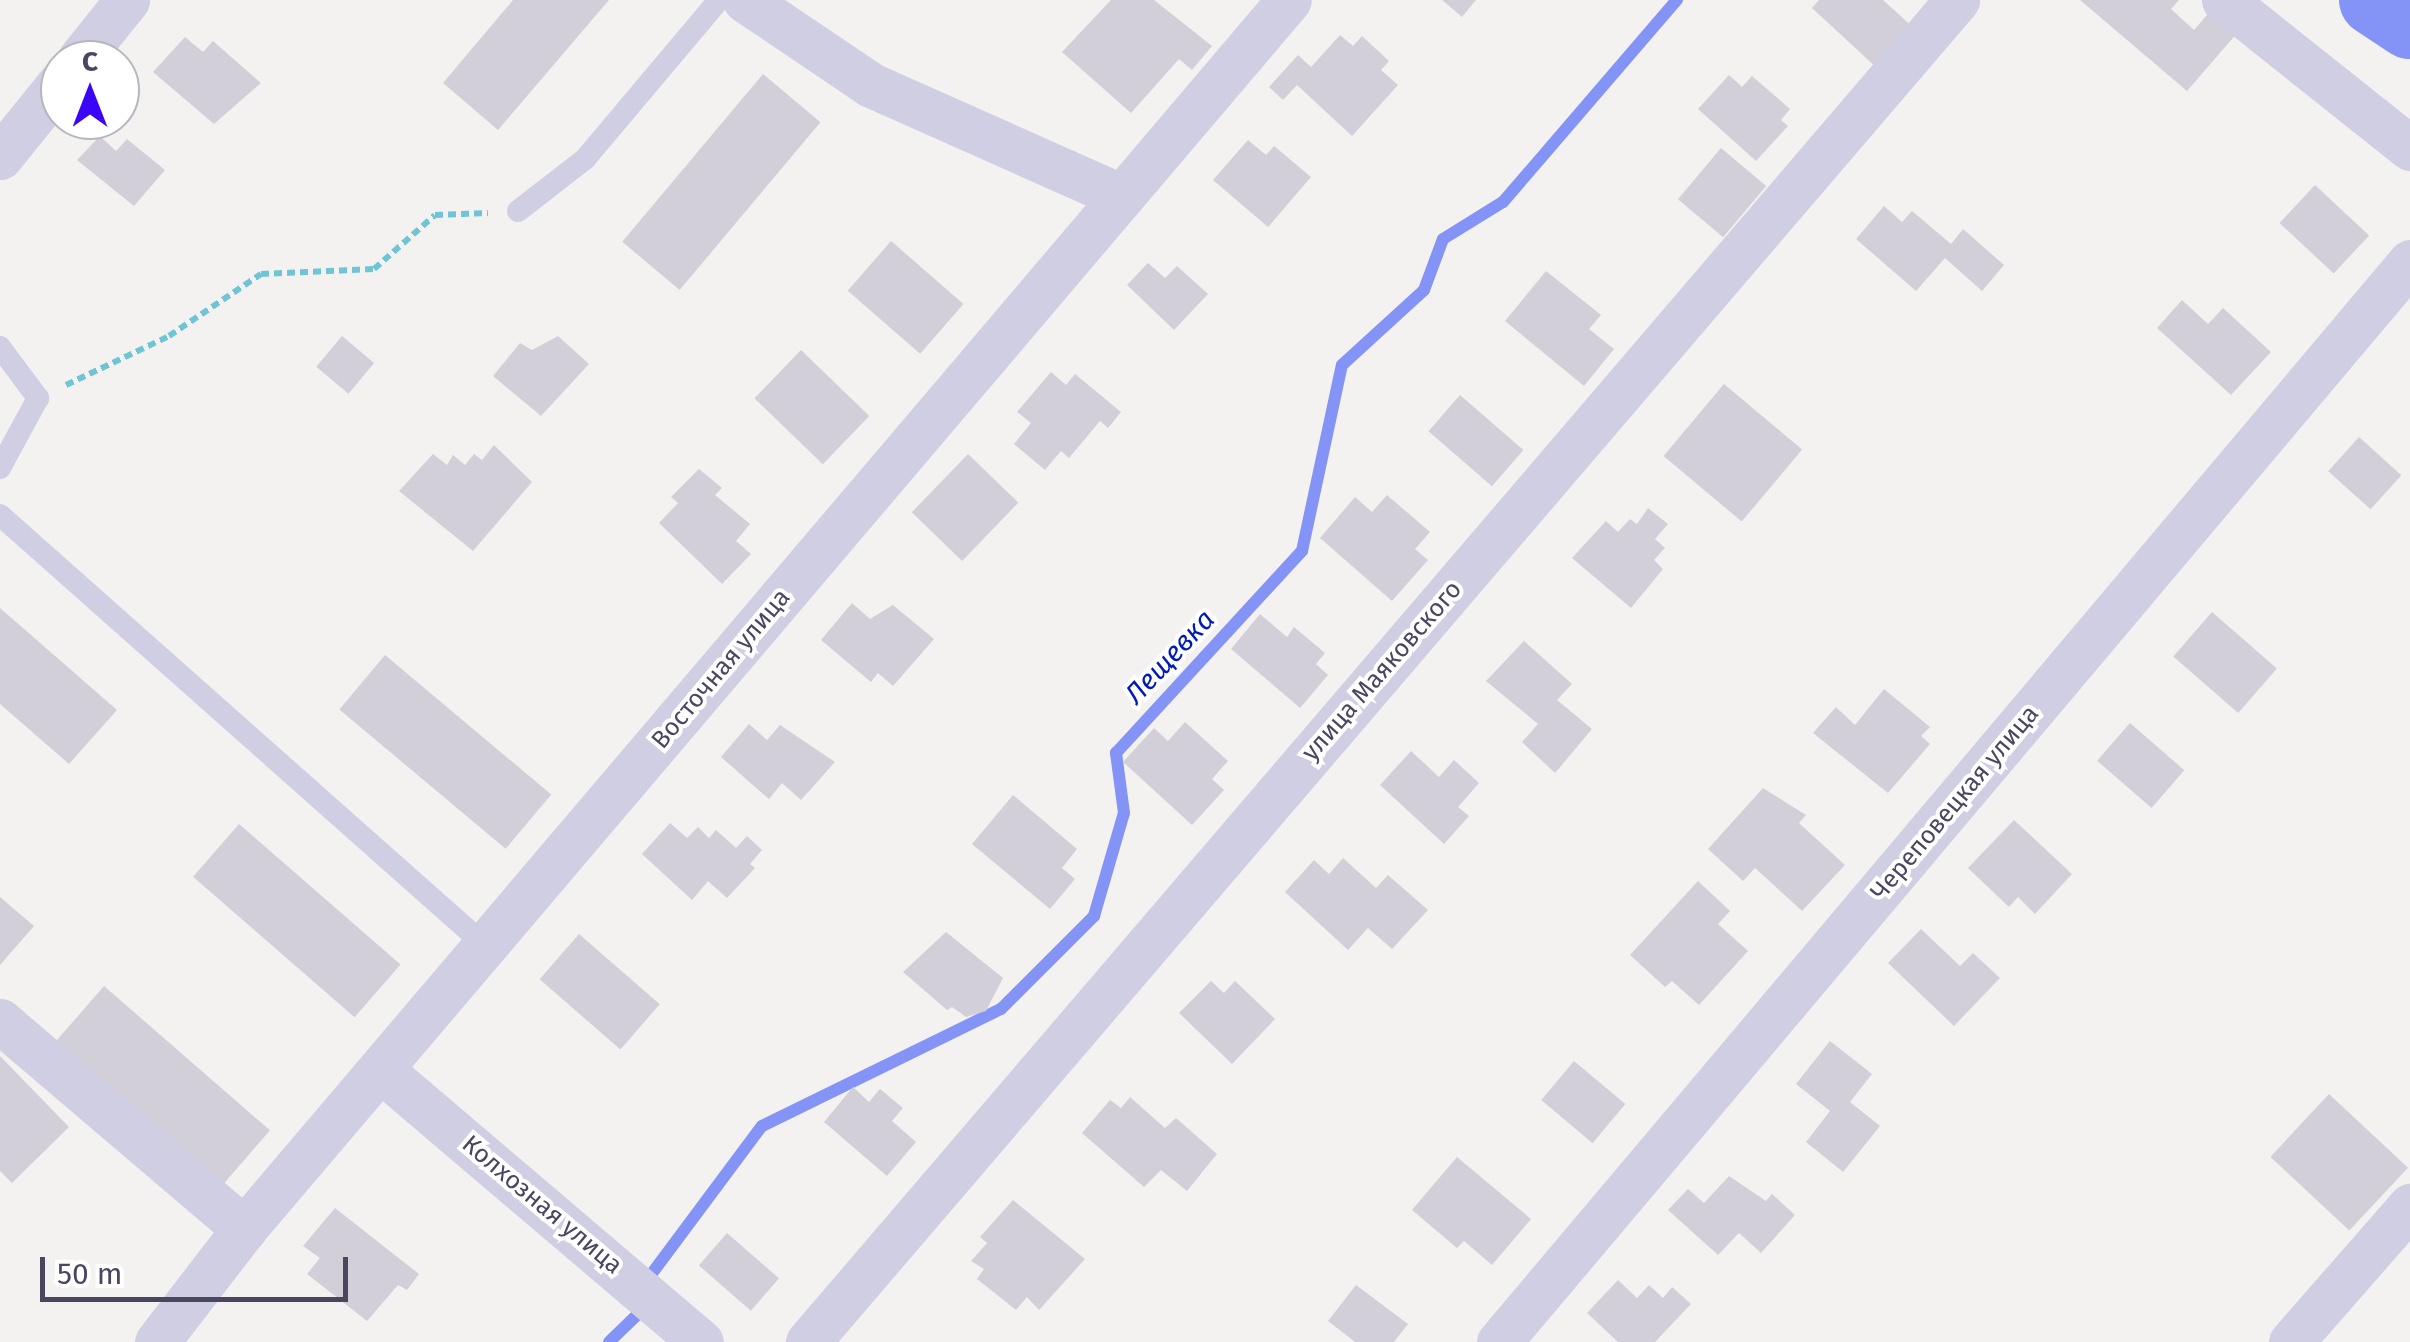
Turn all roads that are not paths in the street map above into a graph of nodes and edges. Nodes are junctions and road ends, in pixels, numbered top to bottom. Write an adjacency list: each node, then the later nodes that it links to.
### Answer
1 (128, 0): 7 (street)
2 (719, 0): 12 (lane)
3 (745, 0): 11 (street)
4 (1289, 0): 11 (street, Восточная улица)
5 (1957, 0): 24 (street, улица Маяковского)
6 (2224, 0): 9 (street)
7 (95, 40)
8 (40, 108): 10 (street)
9 (2410, 148)
10 (0, 157)
11 (1120, 196): 17 (street, Восточная улица)
12 (518, 211)
13 (2410, 262): 25 (street, Череповецкая улица)
14 (0, 347): 15 (lane)
15 (0, 468)
16 (0, 516): 17 (lane)
17 (486, 947): 19 (street, Восточная улица)
18 (0, 1021): 21 (street)
19 (380, 1070): 21 (street, Восточная улица); 23 (street, Колхозная улица)
20 (2406, 1219): 26 (street)
21 (244, 1229): 22 (street, Восточная улица)
22 (157, 1342)
23 (701, 1342)
24 (808, 1342)
25 (1499, 1342)
26 (2290, 1342)

